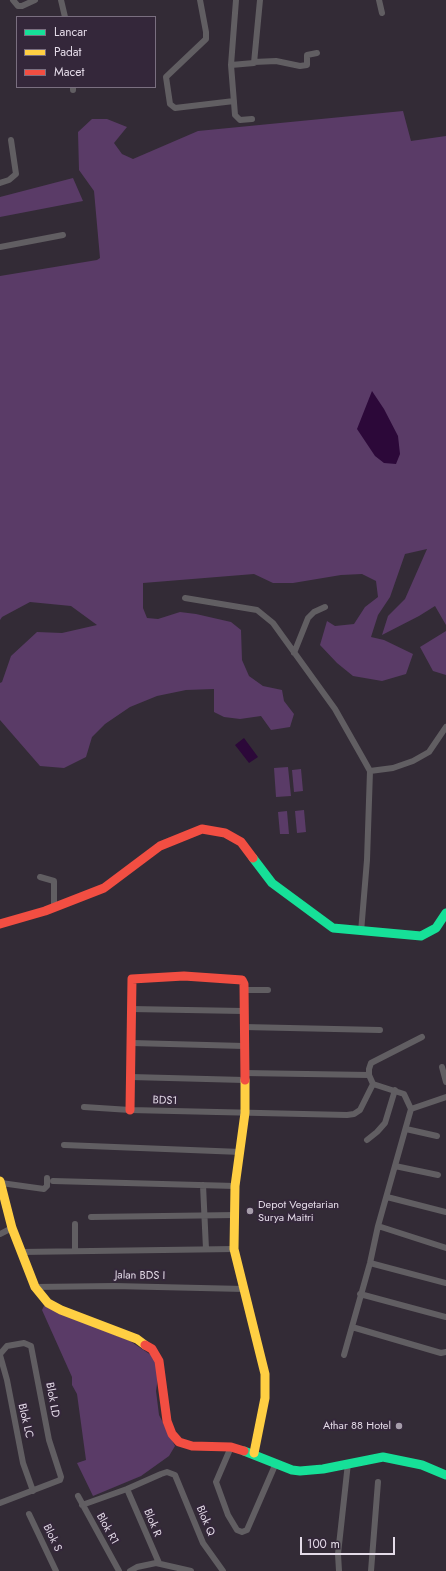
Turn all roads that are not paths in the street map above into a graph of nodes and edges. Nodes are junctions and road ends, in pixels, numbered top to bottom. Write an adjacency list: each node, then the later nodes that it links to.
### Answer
1 (13, 0): 2 (street)
2 (35, 0)
3 (61, 0): 9 (street)
4 (200, 0): 13 (street)
5 (236, 0): 12 (street)
6 (260, 0): 11 (street)
7 (380, 0): 8 (street)
8 (382, 13)
9 (65, 16)
10 (317, 53): 11 (street)
11 (254, 62): 12 (street)
12 (231, 65): 13 (street)
13 (234, 101): 14 (street)
14 (252, 119)
15 (12, 140): 16 (street)
16 (0, 183)
17 (63, 235): 18 (street)
18 (0, 247)
19 (185, 598): 21 (street)
20 (325, 607): 21 (street)
21 (294, 653): 23 (street)
22 (446, 727): 23 (street)
23 (370, 771): 28 (street)
24 (40, 877): 25 (street)
25 (54, 908): 27 (street); 28 (street)
26 (446, 914): 28 (street)
27 (0, 924)
28 (360, 932)
29 (244, 990): 30 (street); 31 (street); 32 (street)
30 (268, 990)
31 (131, 1009): 32 (street); 36 (street)
32 (243, 1011): 33 (street)
33 (244, 1027): 34 (street); 37 (street)
34 (380, 1030)
35 (422, 1037): 39 (street)
36 (132, 1044): 37 (street); 40 (street)
37 (244, 1046): 41 (street)
38 (442, 1067): 42 (street)
39 (369, 1075): 41 (street); 43 (street)
40 (131, 1077): 41 (street); 48 (street)
41 (244, 1077): 49 (street)
42 (446, 1082)
43 (373, 1084): 44 (street); 49 (street, BDS1)
44 (394, 1090): 47 (street); 52 (street)
45 (446, 1097): 47 (street)
46 (84, 1107): 48 (street, BDS1)
47 (411, 1109): 50 (street)
48 (130, 1110): 49 (street, BDS1)
49 (245, 1113): 54 (street)
50 (406, 1129): 51 (street); 55 (street)
51 (437, 1136)
52 (367, 1140)
53 (64, 1145): 54 (street)
54 (241, 1152): 59 (street)
55 (395, 1166): 56 (street); 60 (street)
56 (438, 1176)
57 (0, 1182): 58 (street); 67 (street)
58 (203, 1185): 59 (street); 63 (street)
59 (236, 1186): 62 (street)
60 (387, 1197): 61 (street); 66 (street)
61 (446, 1212)
62 (236, 1215): 63 (street); 71 (street)
63 (203, 1216): 64 (street); 70 (street)
64 (90, 1217)
65 (75, 1224): 72 (street)
66 (378, 1226): 69 (street); 74 (street)
67 (12, 1228): 68 (street); 73 (street)
68 (0, 1234)
69 (446, 1248)
70 (206, 1249): 71 (street); 72 (street)
71 (234, 1249): 77 (street)
72 (75, 1250): 73 (street)
73 (21, 1252): 76 (street)
74 (370, 1264): 75 (street); 78 (street)
75 (446, 1283)
76 (35, 1287): 77 (street, Jalan BDS I); 87 (street)
77 (244, 1289): 88 (street)
78 (360, 1294): 79 (street); 80 (street)
79 (446, 1317)
80 (352, 1327): 82 (street); 84 (street)
81 (7, 1346): 83 (street, Blok LC); 94 (street, Blok LD)
82 (446, 1352)
83 (0, 1354): 85 (street, Blok LC)
84 (344, 1355)
85 (8, 1385): 86 (street); 94 (street, Blok LC)
86 (0, 1387)
87 (231, 1447): 88 (street); 89 (street)
88 (254, 1453): 89 (street)
89 (276, 1463): 90 (street)
90 (348, 1463): 91 (street); 105 (street)
91 (446, 1475)
92 (378, 1482): 106 (street)
93 (127, 1489): 97 (street); 99 (street, Blok R); 104 (street, Blok Q)
94 (33, 1491): 96 (street)
95 (78, 1496): 97 (street, Blok R1)
96 (0, 1502)
97 (82, 1505): 101 (street, Blok R1)
98 (29, 1514): 100 (street, Blok S)
99 (159, 1564): 102 (street); 103 (street)
100 (56, 1571)
101 (119, 1571)
102 (130, 1571)
103 (191, 1571)
104 (223, 1571)
105 (339, 1571)
106 (371, 1571)

